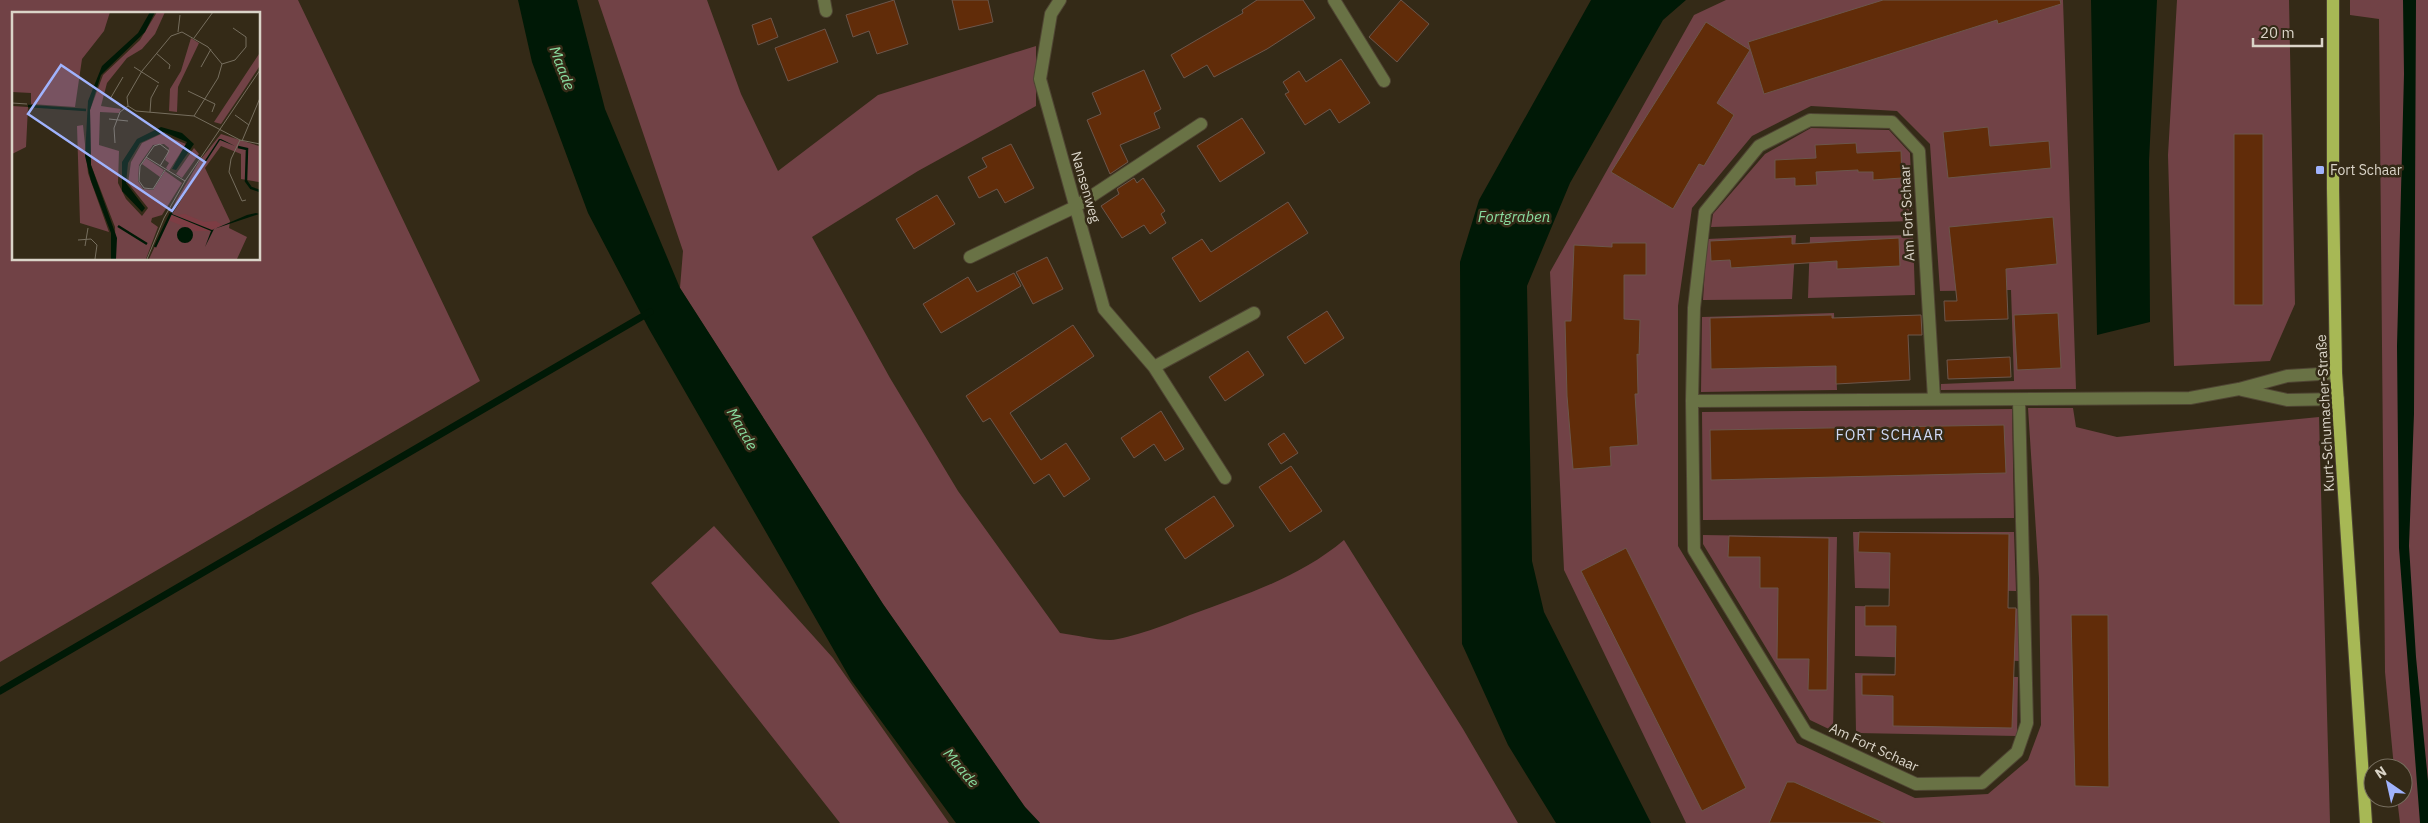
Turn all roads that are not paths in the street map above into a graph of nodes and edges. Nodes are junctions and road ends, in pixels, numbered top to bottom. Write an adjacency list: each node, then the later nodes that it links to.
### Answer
1 (1060, 0): 6 (street, Nansenweg)
2 (1334, 0): 4 (street)
3 (2333, 0): 10 (main road, Kurt-Schumacher-Straße)
4 (1384, 81)
5 (1201, 124): 6 (street)
6 (1075, 206): 7 (street); 9 (street, Nansenweg)
7 (970, 257)
8 (1254, 313): 9 (street)
9 (1154, 367): 16 (street, Nansenweg)
10 (2336, 373): 11 (street); 13 (main road, Kurt-Schumacher-Straße)
11 (2239, 389): 13 (street); 14 (street)
12 (1934, 398): 14 (street); 15 (street); 15 (street, Am Fort Schaar)
13 (2338, 399): 17 (main road, Kurt-Schumacher-Straße)
14 (2019, 400): 15 (street, Am Fort Schaar)
15 (1692, 401)
16 (1225, 478)
17 (2366, 823)

